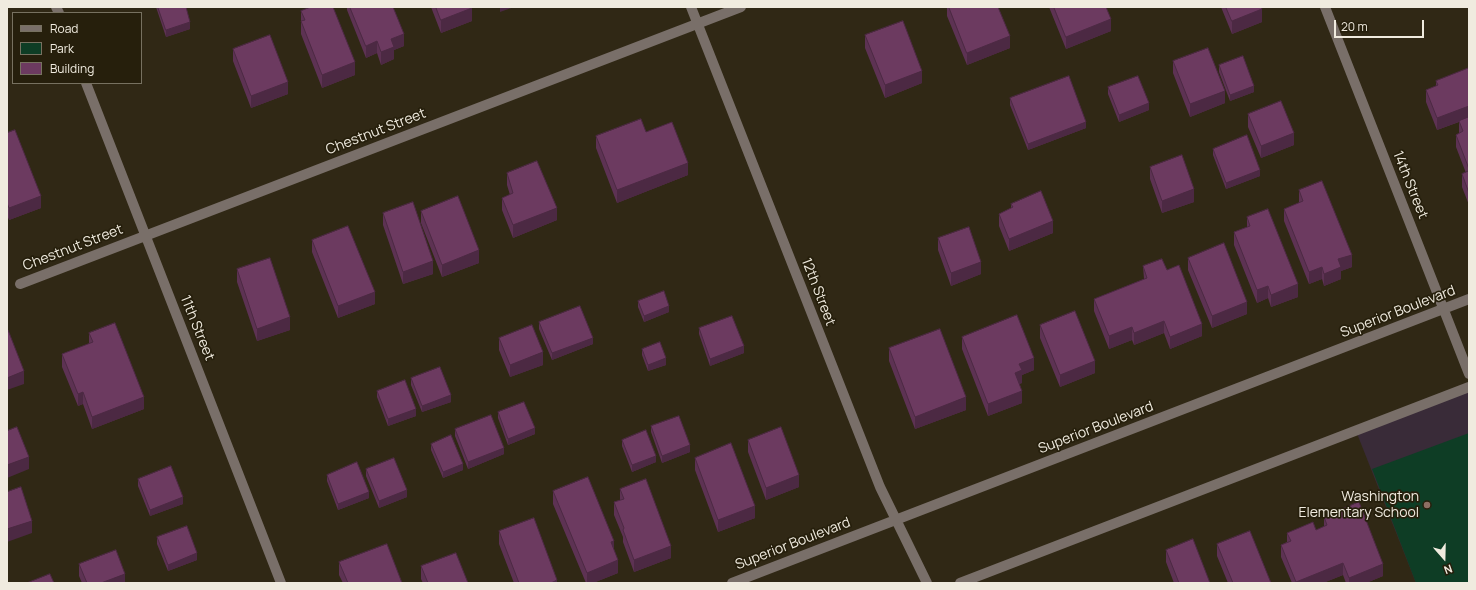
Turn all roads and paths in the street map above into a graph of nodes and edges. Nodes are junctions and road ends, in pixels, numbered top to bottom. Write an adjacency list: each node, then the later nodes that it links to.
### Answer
1 (691, 7): 4 (street, 12th Street)
2 (741, 7): 4 (street, Chestnut Street)
3 (1325, 7): 9 (street, 14th Street)
4 (698, 24): 6 (street, Chestnut Street); 12 (street, 12th Street)
5 (86, 84): 6 (street, 11th Street)
6 (146, 235): 7 (street, Chestnut Street); 13 (street, 11th Street)
7 (20, 284)
8 (1469, 299): 9 (street, Superior Boulevard)
9 (1444, 309): 10 (street, 14th Street); 12 (street, Superior Boulevard)
10 (1469, 374)
11 (1469, 387): 16 (street)
12 (896, 520): 14 (street, Superior Boulevard); 15 (street, 12th Street)
13 (282, 583)
14 (732, 583)
15 (927, 583)
16 (960, 583)

